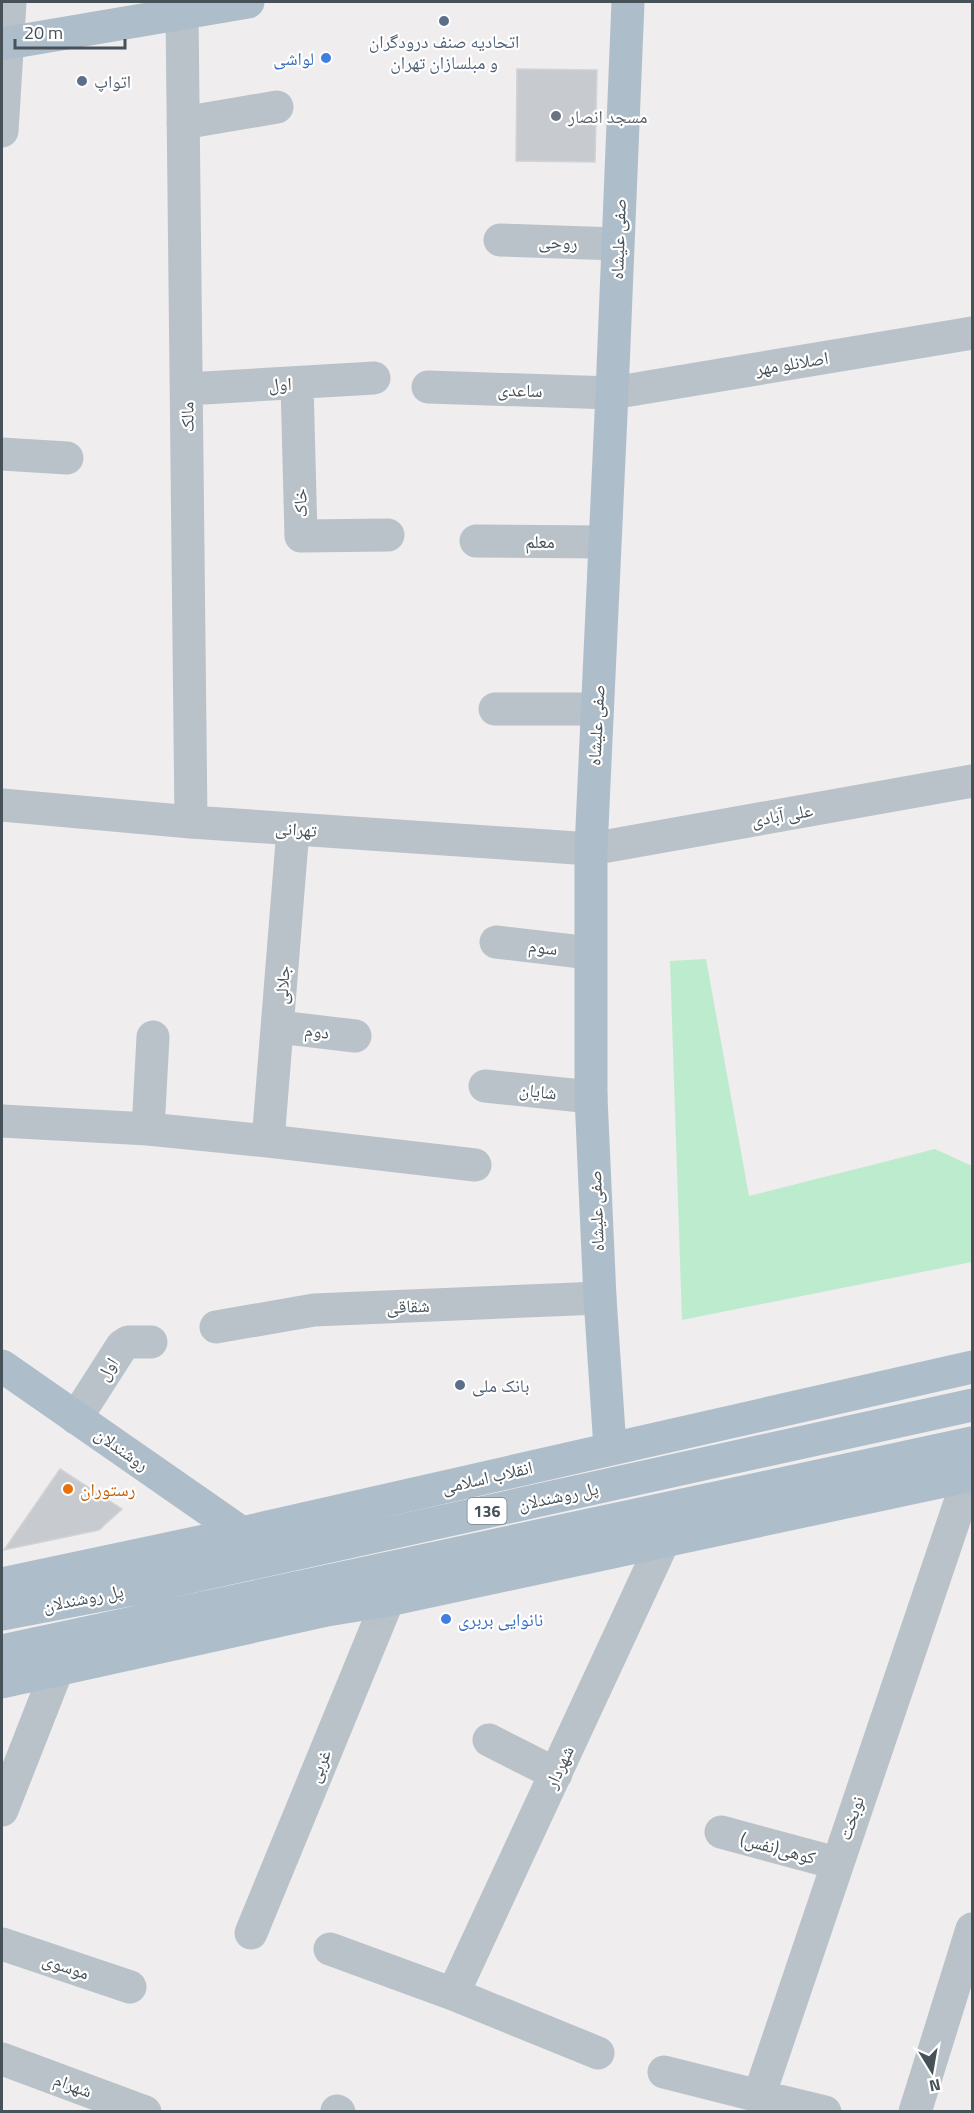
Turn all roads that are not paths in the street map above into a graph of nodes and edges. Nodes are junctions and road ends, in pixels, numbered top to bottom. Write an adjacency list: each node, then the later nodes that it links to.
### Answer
1 (10, 2): 5 (street)
2 (248, 2): 4 (main road)
3 (628, 2): 10 (main road, صفی علیشاه)
4 (192, 8): 5 (main road); 7 (street, مالک)
5 (5, 43): 8 (street)
6 (277, 107): 7 (street)
7 (183, 123): 15 (street, مالک)
8 (2, 130)
9 (500, 240): 10 (street, روحی)
10 (617, 244): 16 (main road, صفی علیشاه)
11 (972, 333): 16 (street, اصلانلو مهر)
12 (374, 378): 13 (street, اول)
13 (297, 382): 15 (street, اول); 19 (street, خاک)
14 (428, 387): 16 (street, ساعدی)
15 (187, 389): 26 (street, مالک)
16 (612, 393): 21 (main road, صفی علیشاه)
17 (2, 454): 18 (street)
18 (67, 458)
19 (388, 535)
20 (476, 541): 21 (street, معلم)
21 (604, 542): 23 (main road, صفی علیشاه)
22 (495, 709): 23 (street)
23 (597, 709): 28 (main road, صفی علیشاه)
24 (972, 781): 28 (street, علی آبادی)
25 (2, 805): 26 (street, تهرانی)
26 (191, 822): 27 (street, تهرانی)
27 (293, 829): 28 (street, تهرانی); 31 (street, جلالی)
28 (591, 849): 30 (main road, صفی علیشاه)
29 (496, 942): 30 (street, سوم)
30 (590, 952): 35 (main road, صفی علیشاه)
31 (279, 1026): 32 (street, دوم); 38 (street, جلالی)
32 (355, 1036)
33 (153, 1037): 37 (street)
34 (485, 1086): 35 (street, شایان)
35 (591, 1096): 40 (main road, صفی علیشاه)
36 (2, 1121): 37 (street)
37 (148, 1129): 38 (street)
38 (268, 1141): 39 (street)
39 (475, 1166)
40 (600, 1298): 41 (street, شقاقی); 49 (main road, صفی علیشاه)
41 (216, 1327)
42 (151, 1342): 47 (street, اول)
43 (2, 1366): 47 (main road, روشندلان)
44 (972, 1367): 46 (main road, انقلاب اسلامی)
45 (972, 1405): 59 (main road, پل روشندلان / 136, bridge)
46 (806, 1406): 49 (main road, انقلاب اسلامی); 52 (main road)
47 (76, 1418): 53 (main road, روشندلان)
48 (972, 1443): 60 (main road, پل روشندلان / 136, bridge)
49 (610, 1448): 51 (main road, انقلاب اسلامی)
50 (970, 1475): 52 (main road); 68 (street, نوبخت)
51 (371, 1503): 53 (main road, انقلاب اسلامی); 57 (main road)
52 (824, 1507): 54 (main road)
53 (242, 1533): 55 (main road, انقلاب اسلامی); 58 (main road, روشندلان)
54 (664, 1540): 57 (main road); 65 (street, شهردار)
55 (72, 1570): 56 (main road, انقلاب اسلامی); 61 (main road)
56 (2, 1584)
57 (384, 1600): 58 (main road); 70 (street, غربی)
58 (327, 1610): 61 (main road)
59 (2, 1614)
60 (2, 1651)
61 (97, 1661): 62 (main road)
62 (57, 1670): 63 (main road); 66 (street)
63 (2, 1682)
64 (489, 1740): 65 (street)
65 (556, 1774): 74 (street, شهردار)
66 (2, 1810)
67 (721, 1832): 68 (street, کوهی(نفس))
68 (836, 1863): 78 (street, نوبخت)
69 (972, 1929): 81 (street)
70 (251, 1933)
71 (2, 1944): 73 (street, موسوی)
72 (330, 1949): 74 (street)
73 (130, 1987)
74 (453, 1994): 75 (street)
75 (598, 2053)
76 (2, 2059): 79 (street, شهرام)
77 (664, 2072): 78 (street)
78 (759, 2096): 80 (street)
79 (144, 2112)
80 (825, 2112)
81 (915, 2112)

